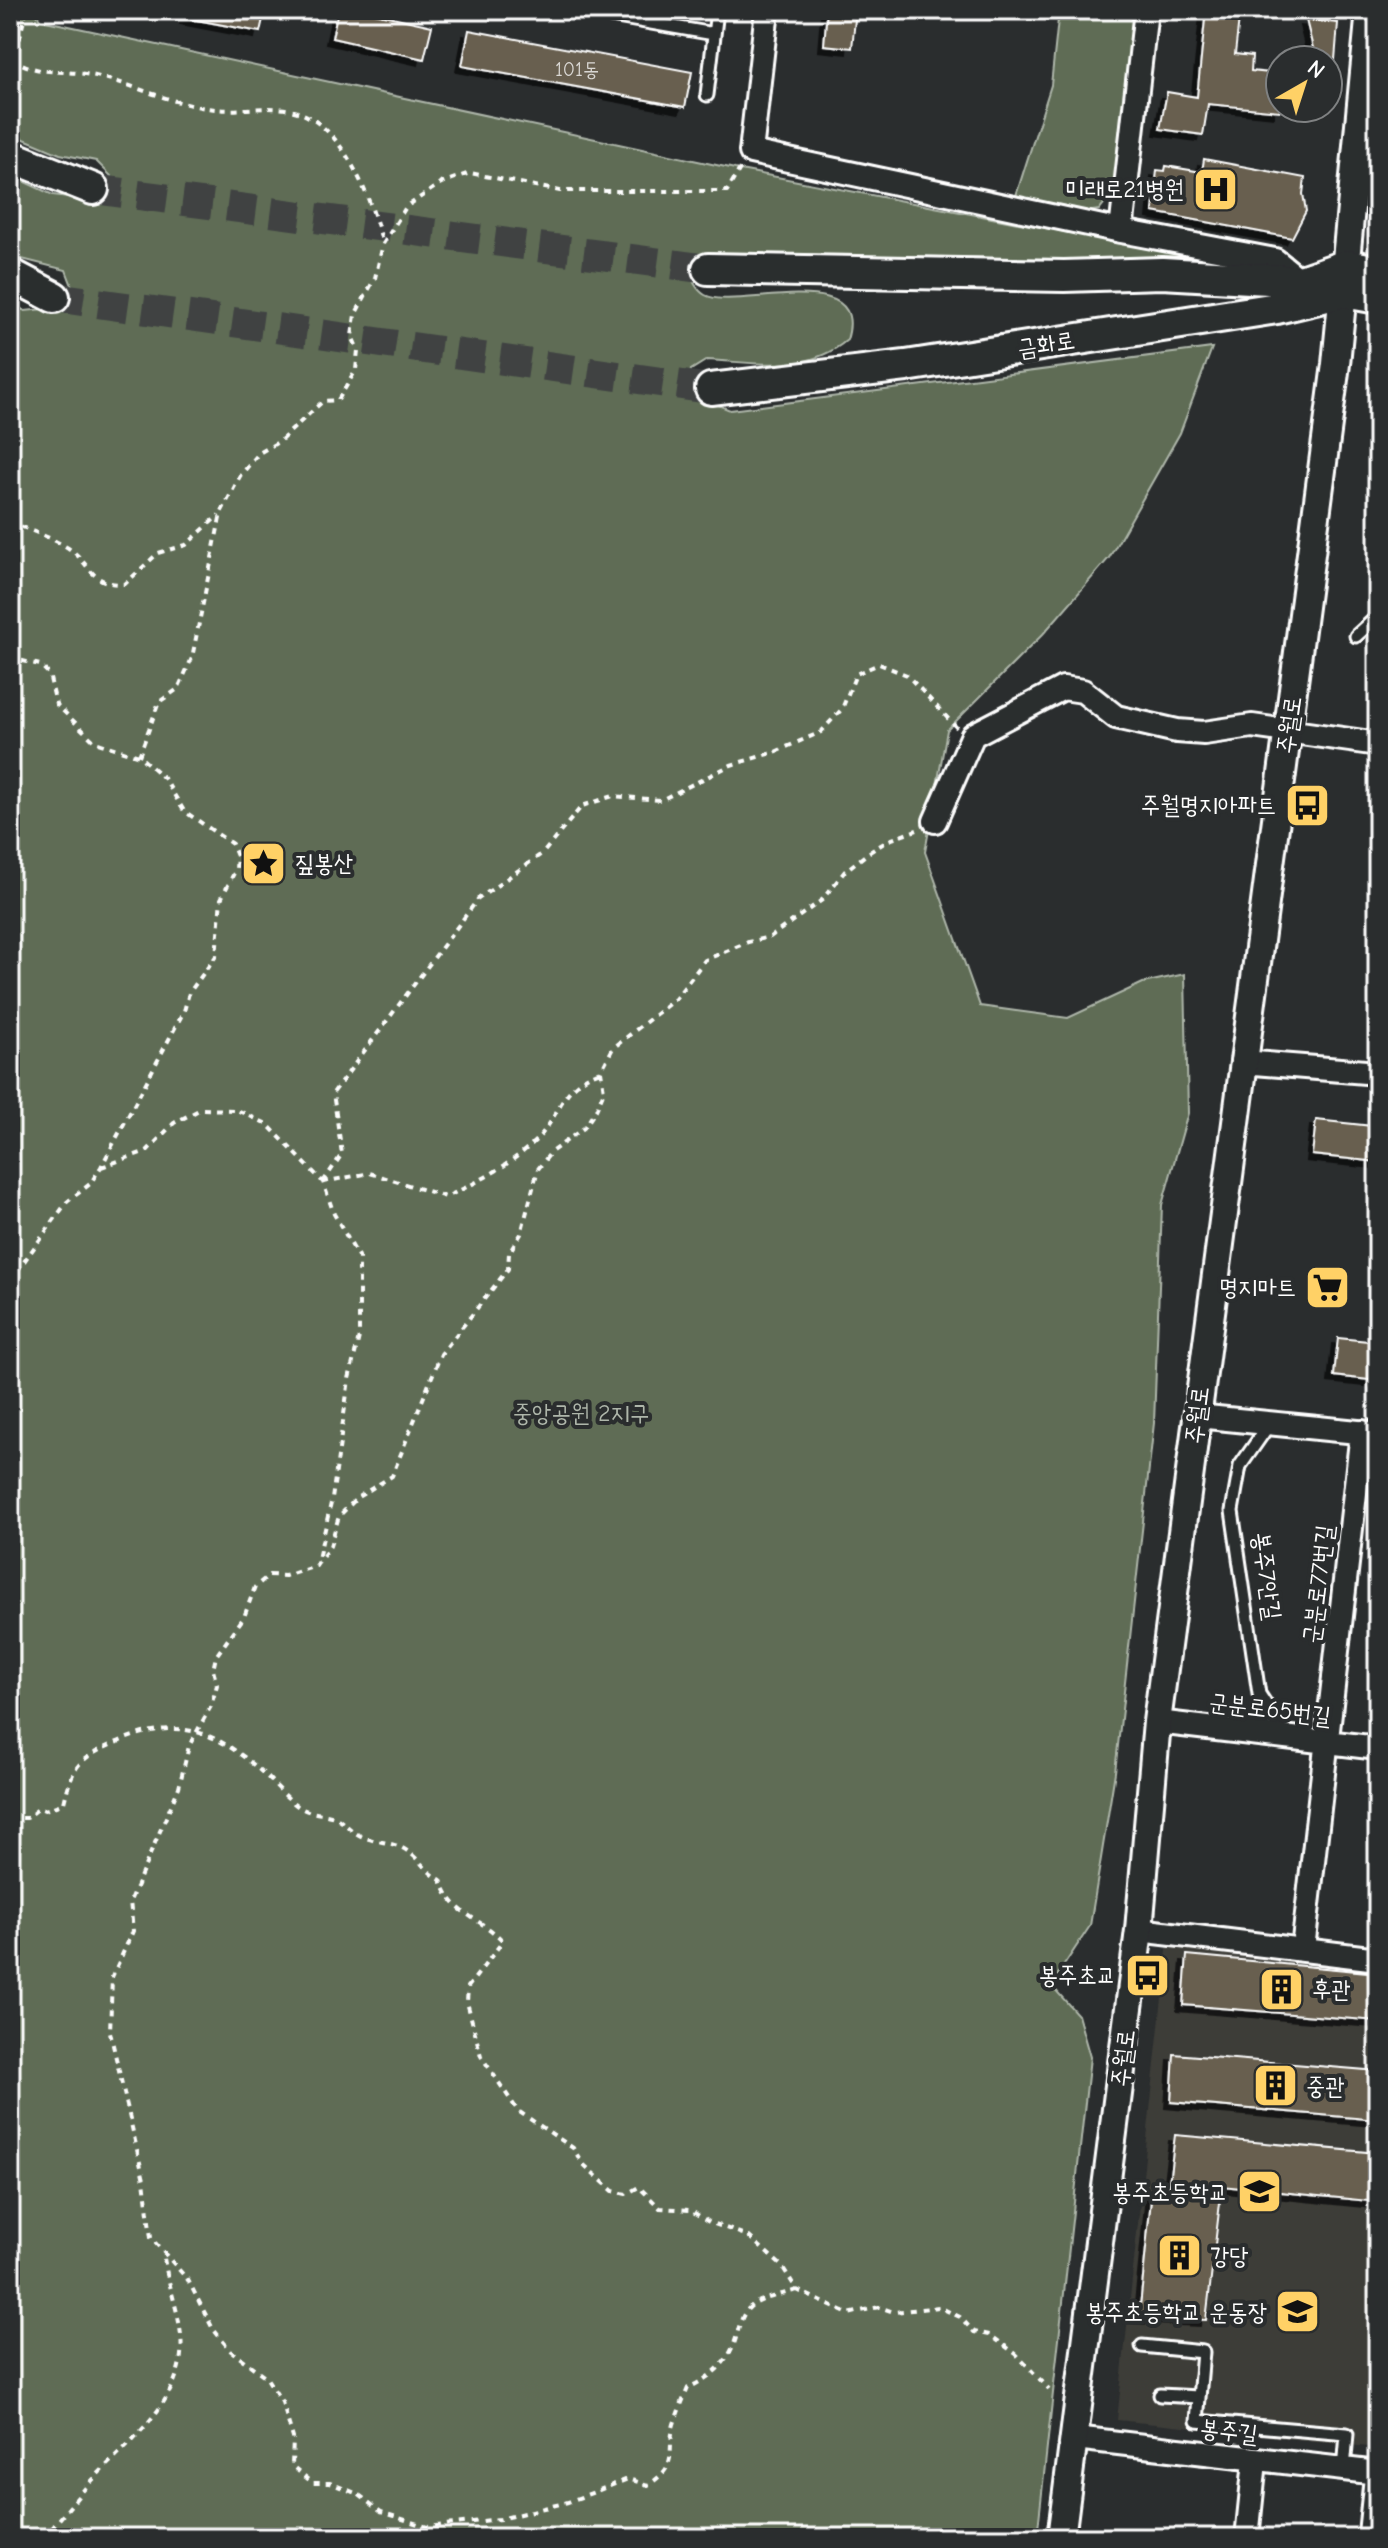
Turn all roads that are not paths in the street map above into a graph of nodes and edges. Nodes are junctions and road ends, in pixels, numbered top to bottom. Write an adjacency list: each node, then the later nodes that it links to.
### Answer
1 (576, 10): 6 (lane)
2 (717, 10): 6 (lane)
3 (767, 10): 10 (street)
4 (1146, 10): 10 (street)
5 (1370, 10): 14 (street, 주월로)
6 (714, 34): 7 (lane)
7 (707, 95)
8 (10, 156): 9 (main road)
9 (93, 189)
10 (1121, 231): 15 (street)
11 (708, 269): 15 (main road, 금화로)
12 (1378, 271): 14 (main road, 금화로)
13 (10, 274): 16 (main road)
14 (1346, 279): 15 (main road, 금화로); 17 (main road, 금화로); 18 (main road, 금화로); 21 (street, 주월로)
15 (1301, 281)
16 (54, 297)
17 (1378, 298)
18 (711, 389)
19 (1378, 616): 20 (lane)
20 (1356, 636)
21 (1288, 729): 22 (street); 23 (street); 24 (street, 주월로)
22 (1378, 744)
23 (935, 821)
24 (1242, 1062): 25 (street); 26 (street, 주월로)
25 (1378, 1073)
26 (1197, 1416): 27 (street, 군분로77번길); 29 (street, 주월로)
27 (1270, 1423): 28 (street, 군분로77번길); 30 (lane, 봉주7안길)
28 (1370, 1433): 31 (street, 군분로77번길)
29 (1157, 1722): 30 (street, 군분로65번길); 33 (street, 주월로)
30 (1287, 1737): 31 (street, 군분로65번길)
31 (1327, 1742): 32 (street, 군분로65번길); 34 (street, 군분로77번길)
32 (1378, 1748)
33 (1139, 1930): 34 (street); 39 (street, 주월로)
34 (1303, 1949): 35 (street)
35 (1378, 1959)
36 (1142, 2346): 38 (lane)
37 (1160, 2395): 38 (lane)
38 (1199, 2397): 41 (lane)
39 (1075, 2438): 40 (street, 봉주길); 43 (street, 주월로)
40 (1255, 2461): 41 (street, 봉주길); 44 (street)
41 (1344, 2469): 42 (street, 봉주길)
42 (1375, 2472): 45 (lane)
43 (1061, 2538)
44 (1247, 2538)
45 (1364, 2538)

